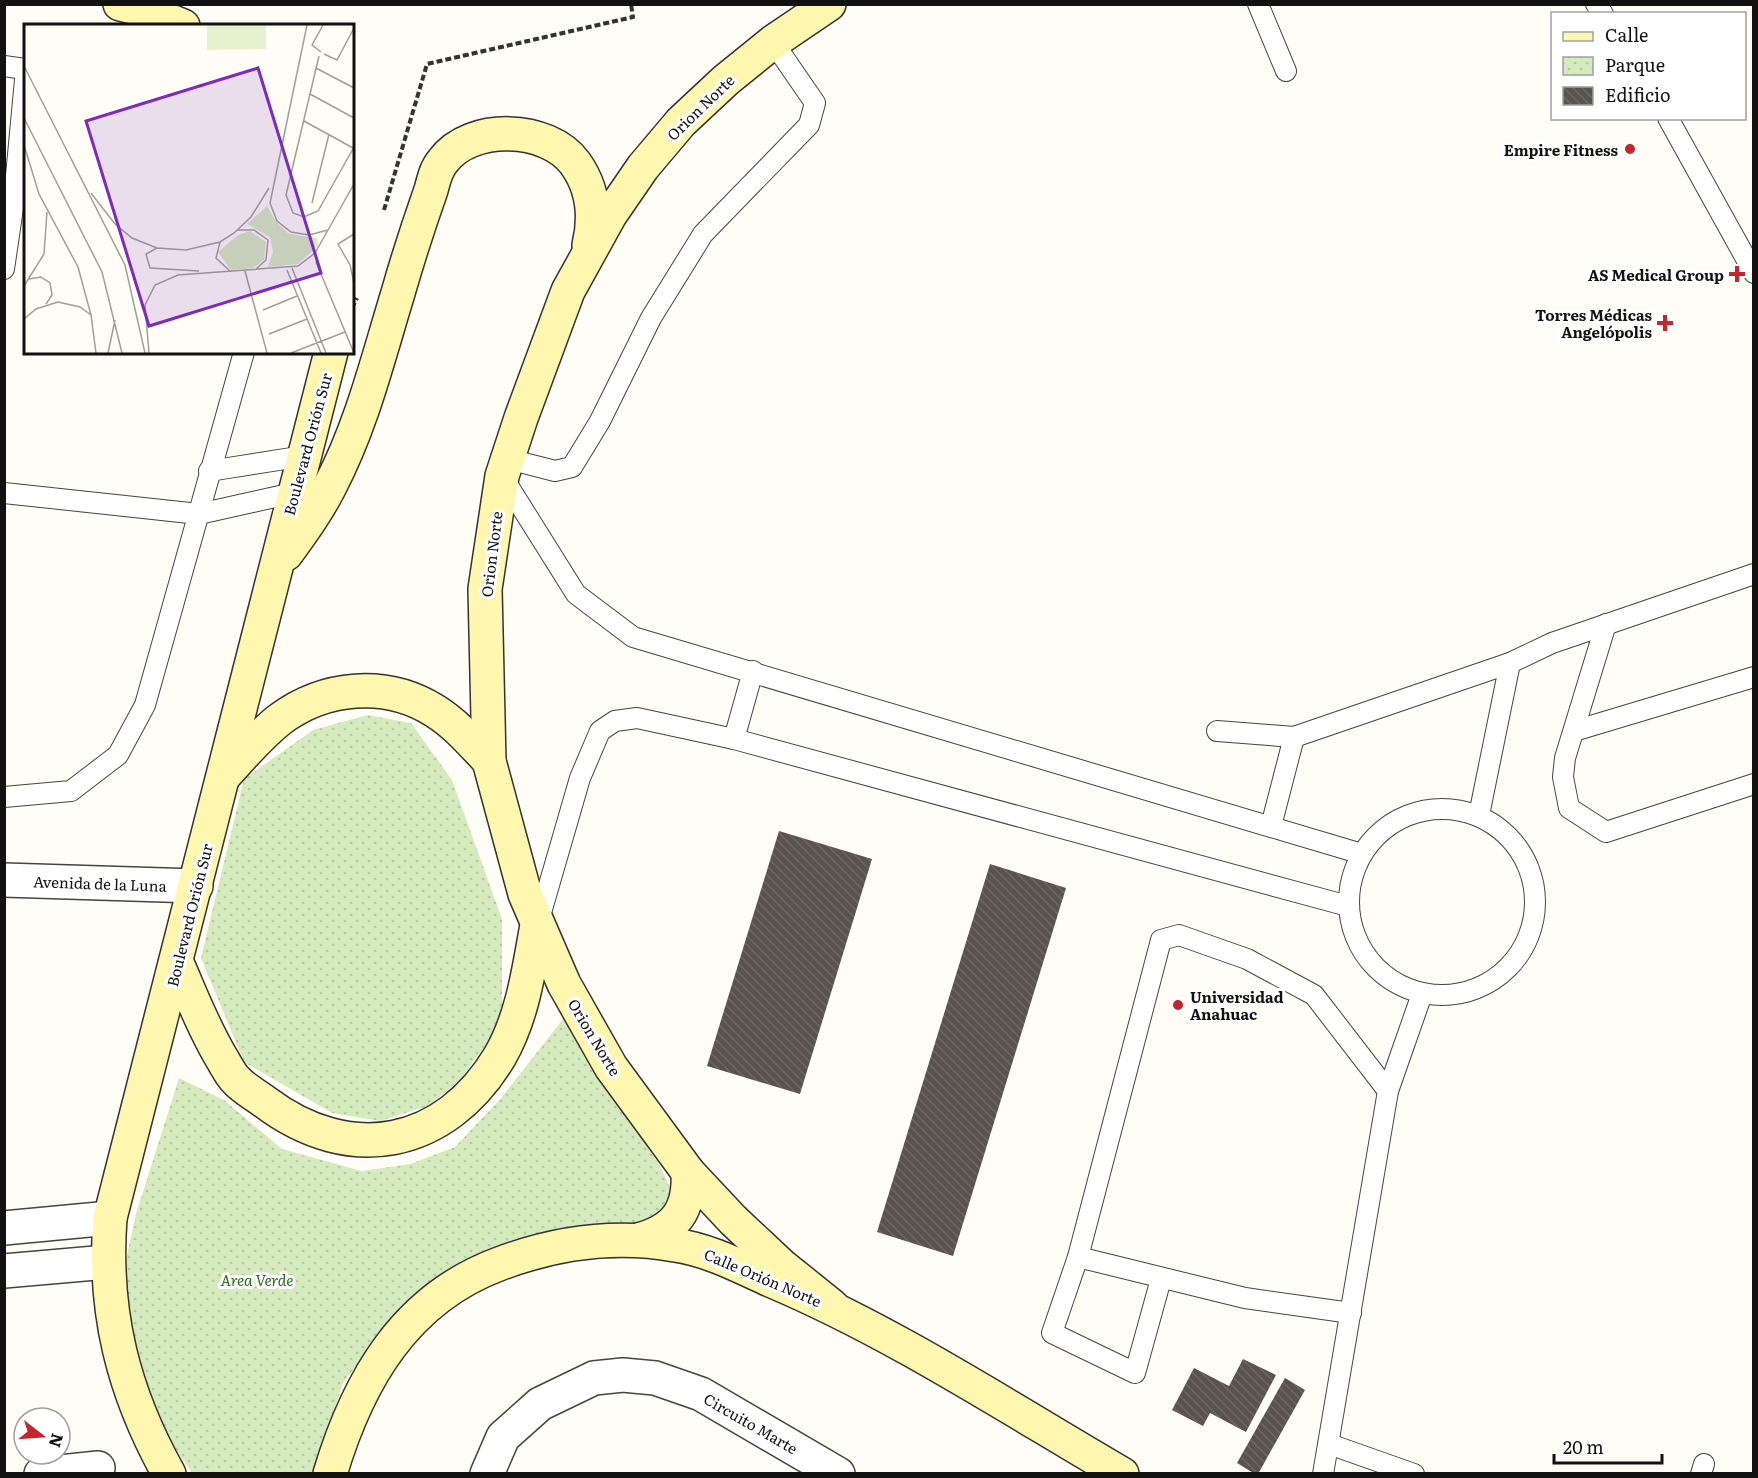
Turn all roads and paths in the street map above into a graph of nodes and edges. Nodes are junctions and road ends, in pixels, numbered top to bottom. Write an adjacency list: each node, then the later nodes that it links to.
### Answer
1 (120, 4): 6 (street)
2 (631, 4): 5 (path)
3 (828, 4): 7 (street, Orion Norte)
4 (1258, 4): 10 (lane)
5 (633, 17)
6 (178, 24)
7 (773, 42): 13 (street, Orion Norte); 19 (lane)
8 (4, 66): 9 (lane)
9 (24, 69)
10 (1286, 70)
11 (24, 81): 14 (lane)
12 (1669, 120): 15 (lane)
13 (588, 252): 19 (street, Orion Norte); 24 (street)
14 (4, 269)
15 (1754, 273)
16 (243, 354): 20 (lane)
17 (331, 354): 18 (street, Boulevard Orión Sur)
18 (304, 456): 20 (lane); 22 (street, Boulevard Orión Sur)
19 (505, 468): 28 (lane); 34 (street, Orion Norte)
20 (208, 471): 23 (lane)
21 (4, 493): 23 (lane)
22 (294, 493): 23 (lane); 24 (street, Boulevard Orión Sur)
23 (199, 514): 37 (lane)
24 (273, 573): 35 (street, Boulevard Orión Sur)
25 (1754, 574): 26 (lane)
26 (1606, 624): 27 (lane); 31 (lane)
27 (1510, 663): 32 (lane); 38 (lane)
28 (753, 671): 33 (lane); 39 (lane)
29 (1754, 677): 31 (lane)
30 (1217, 731): 32 (lane)
31 (1574, 731): 36 (lane)
32 (1294, 737): 39 (lane)
33 (734, 739): 43 (lane); 44 (lane)
34 (489, 761): 35 (street); 44 (street, Orion Norte)
35 (223, 776): 42 (street, Boulevard Orión Sur)
36 (1754, 784)
37 (4, 797)
38 (1479, 815): 40 (lane); 46 (lane)
39 (1271, 826): 40 (lane)
40 (1362, 854): 43 (lane)
41 (4, 880): 42 (street, Avenida de la Luna)
42 (196, 886): 45 (street, Boulevard Orión Sur)
43 (1348, 906): 46 (lane)
44 (537, 925): 45 (street); 48 (street, Orion Norte)
45 (177, 963): 49 (street, Boulevard Orión Sur)
46 (1422, 994): 47 (lane)
47 (1388, 1091): 52 (lane); 57 (lane)
48 (688, 1172): 51 (street); 56 (street, Calle Orión Norte)
49 (110, 1218): 50 (street); 53 (street, Boulevard Orión Sur)
50 (4, 1228)
51 (638, 1240): 56 (street, Calle Orión Norte); 62 (street, Calle Orión Norte)
52 (1078, 1257): 55 (lane); 55 (lane)
53 (107, 1262): 54 (street); 61 (street, Boulevard Orión Sur)
54 (4, 1271)
55 (1161, 1280): 57 (lane)
56 (832, 1306): 65 (street, Calle Orión Norte)
57 (1351, 1312): 58 (lane)
58 (1329, 1444): 66 (lane); 67 (lane)
59 (98, 1468): 60 (street)
60 (41, 1473)
61 (170, 1473)
62 (330, 1473)
63 (487, 1473): 64 (street, Circuito Marte)
64 (838, 1473)
65 (1122, 1473)
66 (1323, 1473)
67 (1414, 1473)

